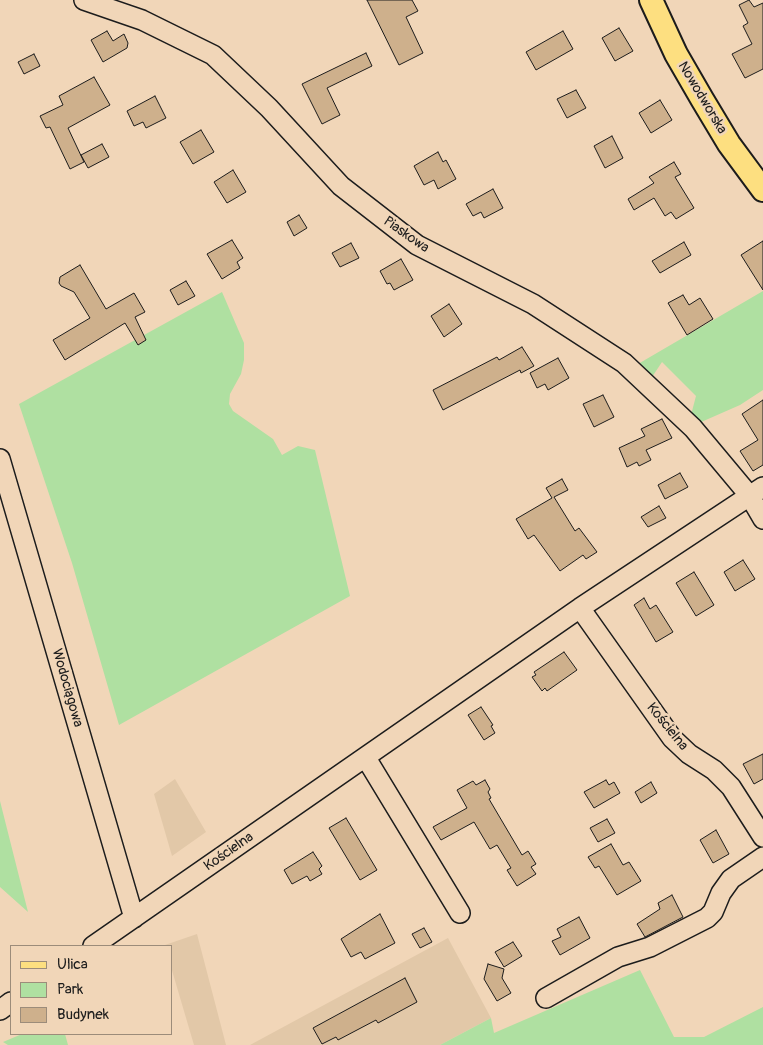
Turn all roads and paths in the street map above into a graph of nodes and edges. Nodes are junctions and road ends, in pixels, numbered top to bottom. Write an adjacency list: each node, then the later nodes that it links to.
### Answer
1 (84, 0): 5 (street, Piaskowa)
2 (651, 0): 3 (main road, Nowodworska)
3 (763, 190)
4 (0, 459): 12 (street, Wodociągowa)
5 (756, 491): 6 (street); 7 (street, Kościelna)
6 (763, 519)
7 (580, 608): 8 (street, Kościelna); 9 (street, Kościelna)
8 (366, 758): 11 (street); 12 (street, Kościelna)
9 (763, 837)
10 (763, 857): 14 (street)
11 (460, 913)
12 (134, 918): 13 (street, Kościelna)
13 (94, 945)
14 (546, 998)

